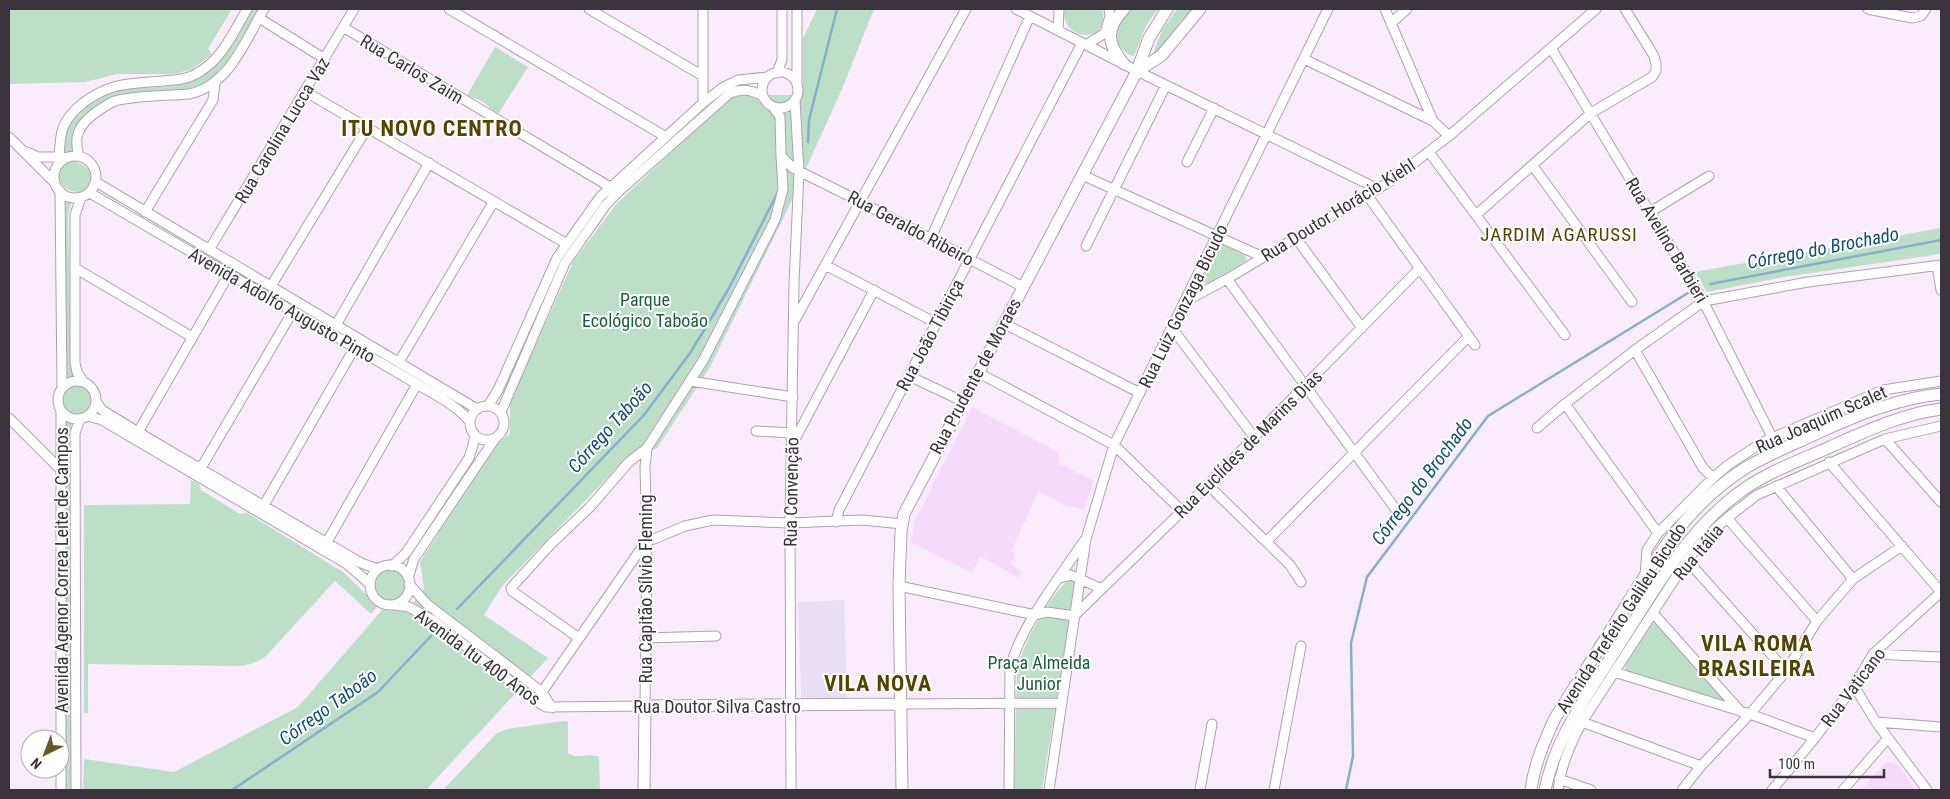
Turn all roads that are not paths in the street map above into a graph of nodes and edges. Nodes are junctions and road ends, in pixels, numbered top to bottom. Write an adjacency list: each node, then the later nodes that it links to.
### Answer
1 (247, 9): 57 (street)
2 (264, 9): 24 (street)
3 (354, 9): 26 (street, Rua Carolina Lucca Vaz)
4 (449, 9): 52 (street)
5 (589, 9): 35 (street)
6 (703, 9): 35 (street)
7 (782, 9): 34 (street)
8 (797, 9): 38 (street)
9 (966, 9): 73 (street)
10 (1016, 9): 23 (street)
11 (1059, 9): 27 (street)
12 (1109, 9): 28 (street)
13 (1124, 9): 32 (main road)
14 (1167, 9): 33 (main road, Rua Prudente de Moraes)
15 (1200, 9): 33 (main road)
16 (1328, 9): 31 (street, Rua Luiz Gonzaga Bicudo)
17 (1385, 9): 25 (street)
18 (1407, 9): 25 (street)
19 (1596, 9): 29 (street, Rua Doutor Horácio Kiehl)
20 (1625, 9): 46 (street)
21 (1868, 9): 22 (street)
22 (1924, 13)
23 (1030, 16): 27 (street); 78 (street)
24 (259, 18): 30 (street); 37 (street)
25 (1391, 23): 47 (street)
26 (343, 27): 30 (street, Rua Carolina Lucca Vaz); 66 (street, Rua Carlos Zaim)
27 (1058, 30): 28 (street)
28 (1084, 44): 32 (street); 85 (street, Rua João Tibiriça)
29 (1550, 48): 46 (street, Rua Avelino Barbieri); 50 (street, Rua Doutor Horácio Kiehl)
30 (325, 59): 40 (street, Rua Carolina Lucca Vaz)
31 (1304, 59): 47 (street); 49 (street, Rua Luiz Gonzaga Bicudo)
32 (1124, 64): 33 (street)
33 (1137, 71): 39 (street); 62 (main road, Rua Prudente de Moraes)
34 (777, 73): 36 (street); 38 (street)
35 (703, 76): 43 (street)
36 (768, 78): 41 (street); 43 (street)
37 (215, 83): 55 (street); 74 (street)
38 (797, 85): 42 (street)
39 (1166, 85): 45 (street); 67 (street)
40 (306, 92): 48 (street); 82 (street, Rua Carolina Lucca Vaz)
41 (763, 96): 44 (street); 134 (street)
42 (795, 100): 44 (street); 61 (street)
43 (703, 103): 52 (street)
44 (773, 107): 56 (street)
45 (1214, 108): 49 (street); 58 (street)
46 (1591, 113): 60 (street); 75 (street, Rua Avelino Barbieri)
47 (1433, 121): 50 (street)
48 (367, 128): 59 (street); 94 (street)
49 (1267, 134): 68 (street); 77 (street, Rua Luiz Gonzaga Bicudo)
50 (1449, 136): 54 (street, Rua Doutor Horácio Kiehl)
51 (9, 137): 53 (street)
52 (666, 137): 66 (street)
53 (16, 144): 57 (street); 65 (street)
54 (1429, 152): 68 (street, Rua Doutor Horácio Kiehl); 76 (street)
55 (79, 156): 57 (street); 64 (street)
56 (782, 156): 61 (street, Rua Geraldo Ribeiro); 119 (street)
57 (62, 159): 65 (street)
58 (1187, 162)
59 (429, 163): 72 (street); 106 (street)
60 (1533, 166): 76 (street); 100 (street)
61 (802, 173): 73 (street, Rua Geraldo Ribeiro); 93 (street, Rua Convenção)
62 (1082, 175): 67 (street); 95 (main road, Rua Prudente de Moraes)
63 (1709, 176): 75 (street)
64 (96, 182): 69 (street); 74 (street, Avenida Adolfo Augusto Pinto)
65 (57, 187): 71 (street); 123 (street)
66 (610, 188): 80 (street)
67 (1114, 189): 77 (street); 81 (street)
68 (1378, 189): 70 (street, Rua Doutor Horácio Kiehl)
69 (90, 193): 71 (street); 91 (street, Avenida Adolfo Augusto Pinto)
70 (1367, 195): 79 (street, Rua Doutor Horácio Kiehl); 90 (street)
71 (81, 198): 89 (street)
72 (494, 201): 80 (street); 115 (street)
73 (859, 201): 78 (street, Rua Geraldo Ribeiro); 86 (street)
74 (145, 212): 82 (street, Avenida Adolfo Augusto Pinto)
75 (1650, 212): 101 (street, Rua Avelino Barbieri)
76 (1476, 215): 109 (street)
77 (1217, 236): 83 (street); 99 (street, Rua Luiz Gonzaga Bicudo)
78 (931, 238): 85 (street, Rua Geraldo Ribeiro)
79 (1296, 238): 84 (street, Rua Doutor Horácio Kiehl); 108 (street)
80 (567, 244): 130 (street)
81 (1086, 246)
82 (209, 250): 94 (street, Avenida Adolfo Augusto Pinto)
83 (1248, 250): 84 (street); 88 (street)
84 (1263, 257): 88 (street, Rua Doutor Horácio Kiehl)
85 (970, 259): 95 (street, Rua Geraldo Ribeiro); 104 (street, Rua João Tibiriça)
86 (825, 265): 96 (street); 97 (street)
87 (1939, 265): 98 (street); 101 (street)
88 (1248, 266): 92 (street, Rua Doutor Horácio Kiehl)
89 (75, 268): 111 (street); 118 (street)
90 (1419, 270): 108 (street, Rua Euclídes de Marins Dias); 110 (street)
91 (229, 274): 102 (street, Avenida Adolfo Augusto Pinto); 111 (street)
92 (1226, 279): 99 (street, Rua Doutor Horácio Kiehl); 122 (street)
93 (794, 283): 96 (street); 103 (street, Rua Convenção)
94 (271, 286): 106 (street, Avenida Adolfo Augusto Pinto)
95 (1023, 287): 105 (main road, Rua Prudente de Moraes)
96 (811, 290): 103 (street)
97 (874, 290): 104 (street); 148 (street)
98 (1941, 290)
99 (1186, 301): 107 (street, Rua Luiz Gonzaga Bicudo)
100 (1632, 302)
101 (1704, 302): 114 (street); 145 (street, Rua Avelino Barbieri)
102 (293, 311): 113 (street, Avenida Adolfo Augusto Pinto); 155 (street)
103 (794, 322): 126 (street, Rua Convenção)
104 (936, 323): 117 (street, Rua João Tibiriça)
105 (1004, 323): 116 (main road, Rua Prudente de Moraes); 124 (street)
106 (336, 325): 115 (street, Avenida Adolfo Augusto Pinto)
107 (1172, 328): 124 (street, Rua Luiz Gonzaga Bicudo); 144 (street)
108 (1362, 328): 122 (street, Rua Euclídes de Marins Dias)
109 (1565, 335)
110 (1468, 336): 112 (street); 153 (street)
111 (192, 337): 141 (street)
112 (1475, 345)
113 (355, 347): 121 (street, Avenida Adolfo Augusto Pinto); 161 (street)
114 (1635, 350): 129 (street); 157 (street)
115 (399, 362): 131 (street, Avenida Adolfo Augusto Pinto)
116 (977, 372): 128 (main road, Rua Prudente de Moraes); 149 (street)
117 (909, 376): 128 (street); 165 (street, Rua João Tibiriça)
118 (83, 381): 123 (street); 127 (street)
119 (690, 381): 126 (street); 151 (street)
120 (1941, 381): 145 (street, Rua Joaquim Scalet)
121 (417, 384): 137 (street, Avenida Adolfo Augusto Pinto); 171 (street)
122 (1305, 386): 144 (street, Rua Euclídes de Marins Dias); 153 (street)
123 (62, 388): 133 (street)
124 (1140, 393): 149 (street, Rua Luiz Gonzaga Bicudo)
125 (1941, 394): 177 (main road, Avenida Prefeito Galileu Bicudo)
126 (793, 397): 142 (street, Rua Convenção)
127 (96, 401): 135 (street); 141 (street)
128 (962, 401): 167 (main road, Rua Prudente de Moraes)
129 (1565, 404): 139 (street); 168 (street)
130 (488, 406): 131 (street); 134 (street)
131 (476, 409): 137 (street)
132 (1941, 409): 230 (main road, Avenida Prefeito Galileu Bicudo)
133 (61, 410): 135 (street); 150 (street, Avenida Agenor Correa Leite de Campos)
134 (501, 412): 147 (street)
135 (84, 417): 183 (street); 221 (street, Avenida Agenor Correa Leite de Campos)
136 (9, 418): 152 (street)
137 (470, 422): 143 (street)
138 (1941, 426): 146 (street, Rua Itália)
139 (1537, 428)
140 (756, 431): 142 (street)
141 (138, 432): 155 (street)
142 (792, 432): 148 (street, Rua Convenção)
143 (474, 435): 147 (street); 175 (street)
144 (1254, 437): 158 (street, Rua Euclídes de Marins Dias)
145 (1772, 437): 157 (street, Rua Joaquim Scalet)
146 (1885, 438): 154 (street, Rua Itália); 160 (street)
147 (494, 440): 181 (street)
148 (792, 445): 166 (street, Rua Convenção)
149 (1114, 445): 162 (street); 169 (street, Rua Luiz Gonzaga Bicudo)
150 (60, 447): 152 (street); 156 (street, Avenida Agenor Correa Leite de Campos)
151 (647, 448): 170 (street, Rua Capitão Sílvio Fleming); 195 (street)
152 (42, 451): 156 (street)
153 (1354, 452): 163 (street); 172 (street)
154 (1829, 462): 159 (street, Rua Itália); 173 (street)
155 (201, 468): 161 (street)
156 (61, 470): 220 (street, Avenida Agenor Correa Leite de Campos)
157 (1712, 478): 168 (street, Rua Joaquim Scalet)
158 (1208, 484): 162 (street, Rua Euclídes de Marins Dias); 172 (street)
159 (1776, 486): 164 (street, Rua Itália); 180 (street)
160 (1941, 502)
161 (264, 505): 171 (street)
162 (1182, 511): 185 (street, Rua Euclídes de Marins Dias)
163 (1397, 511)
164 (1727, 518): 174 (street, Rua Itália); 193 (street)
165 (836, 522): 166 (street); 167 (street)
166 (790, 523): 170 (street); 208 (street, Rua Convenção)
167 (902, 524): 184 (main road, Rua Prudente de Moraes)
168 (1658, 533): 177 (street, Rua Joaquim Scalet)
169 (1086, 539): 178 (street); 179 (street, Rua Luiz Gonzaga Bicudo)
170 (647, 540): 195 (street); 196 (street, Rua Capitão Sílvio Fleming)
171 (327, 542): 176 (street)
172 (1267, 542): 182 (street)
173 (1902, 546): 180 (street); 186 (street)
174 (1687, 560): 190 (street, Rua Itália); 200 (street)
175 (392, 566): 176 (street); 181 (street)
176 (378, 569): 183 (street)
177 (1645, 576): 229 (main road, Avenida Prefeito Galileu Bicudo)
178 (1060, 578): 179 (street); 187 (street)
179 (1080, 578): 185 (street); 192 (street, Rua Luiz Gonzaga Bicudo)
180 (1853, 579): 193 (street)
181 (409, 581): 188 (street); 203 (street, Avenida Itu 400 Anos)
182 (1301, 582)
183 (370, 584): 188 (street)
184 (899, 586): 191 (street); 207 (main road, Rua Prudente de Moraes)
185 (1102, 589): 192 (street, Rua Euclídes de Marins Dias)
186 (1941, 592): 198 (street, Rua Vaticano)
187 (1049, 594): 189 (street); 191 (street)
188 (395, 604): 204 (street, Avenida Itu 400 Anos)
189 (1060, 613): 191 (street); 192 (street)
190 (1653, 613): 201 (street, Rua Itália); 211 (street)
191 (1035, 615): 205 (street)
192 (1075, 616): 206 (street, Rua Luiz Gonzaga Bicudo)
193 (1817, 621): 200 (street)
194 (716, 636): 196 (street)
195 (579, 638): 203 (street)
196 (645, 638): 209 (street, Rua Capitão Sílvio Fleming)
197 (1301, 646): 228 (street)
198 (1873, 654): 199 (street); 202 (street, Rua Vaticano)
199 (1941, 657)
200 (1786, 671): 211 (street)
201 (1614, 672): 211 (street); 212 (street, Rua Itália)
202 (1854, 686): 213 (street); 216 (street, Rua Vaticano)
203 (542, 692): 204 (street); 210 (street, Avenida Itu 400 Anos)
204 (534, 700): 210 (street, Avenida Itu 400 Anos)
205 (1010, 703): 206 (street, Rua Doutor Silva Castro); 207 (street, Rua Doutor Silva Castro); 225 (street)
206 (1062, 703): 226 (street, Rua Luiz Gonzaga Bicudo)
207 (902, 704): 208 (main road, Rua Doutor Silva Castro); 224 (main road, Rua Prudente de Moraes)
208 (791, 705): 209 (main road, Rua Doutor Silva Castro); 223 (street, Rua Convenção)
209 (645, 706): 210 (street, Rua Doutor Silva Castro); 222 (main road, Rua Capitão Sílvio Fleming)
210 (552, 708)
211 (1745, 713): 216 (street); 218 (street)
212 (1582, 722): 218 (street); 219 (street, Rua Itália)
213 (1876, 722): 215 (street); 217 (street)
214 (1212, 724): 227 (street)
215 (1941, 726)
216 (1815, 738): 234 (street, Rua Vaticano)
217 (1888, 738): 235 (street); 236 (street)
218 (1701, 766): 233 (street)
219 (1559, 779): 231 (street, Rua Itália); 232 (street)
220 (61, 790)
221 (76, 790)
222 (644, 790)
223 (792, 790)
224 (902, 790)
225 (1009, 790)
226 (1049, 790)
227 (1200, 790)
228 (1274, 790)
229 (1531, 790)
230 (1546, 790)
231 (1558, 790)
232 (1591, 790)
233 (1682, 790)
234 (1772, 790)
235 (1843, 790)
236 (1927, 790)

